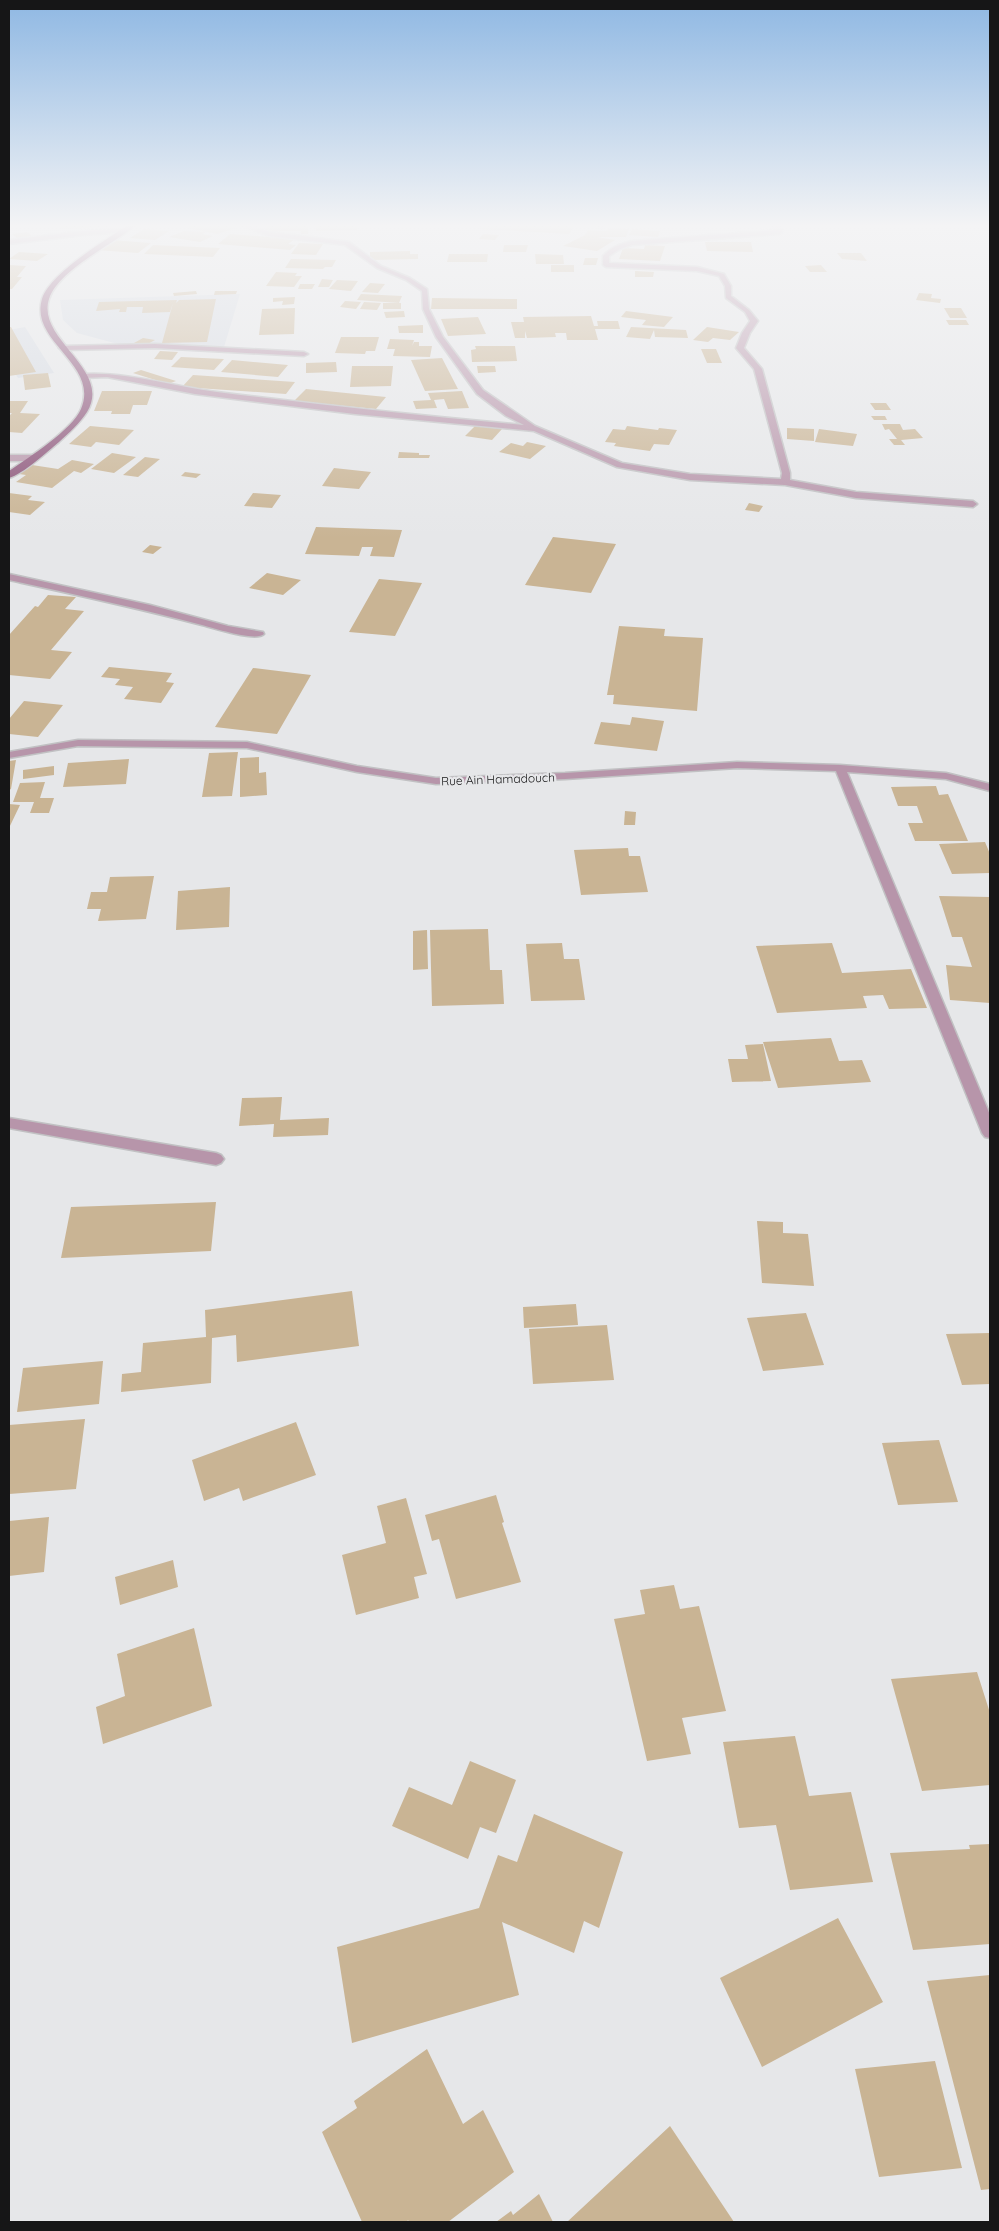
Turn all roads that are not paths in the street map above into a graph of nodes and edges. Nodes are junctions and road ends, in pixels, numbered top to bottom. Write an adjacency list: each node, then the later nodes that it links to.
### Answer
1 (52, 329): 4 (main road)
2 (436, 329): 7 (street)
3 (749, 329): 11 (street)
4 (63, 348): 5 (street); 6 (main road)
5 (304, 354)
6 (86, 376): 7 (street); 9 (main road)
7 (536, 429): 11 (street)
8 (9, 458): 9 (street)
9 (34, 458): 10 (main road)
10 (9, 475)
11 (785, 482): 12 (street)
12 (973, 504)
13 (9, 577): 14 (street)
14 (259, 634)
15 (9, 755): 16 (street, Rue Ain Hamadouch)
16 (840, 768): 17 (street, Rue Ain Hamadouch); 19 (street)
17 (990, 787)
18 (9, 1123): 20 (street)
19 (990, 1133)
20 (216, 1159)

